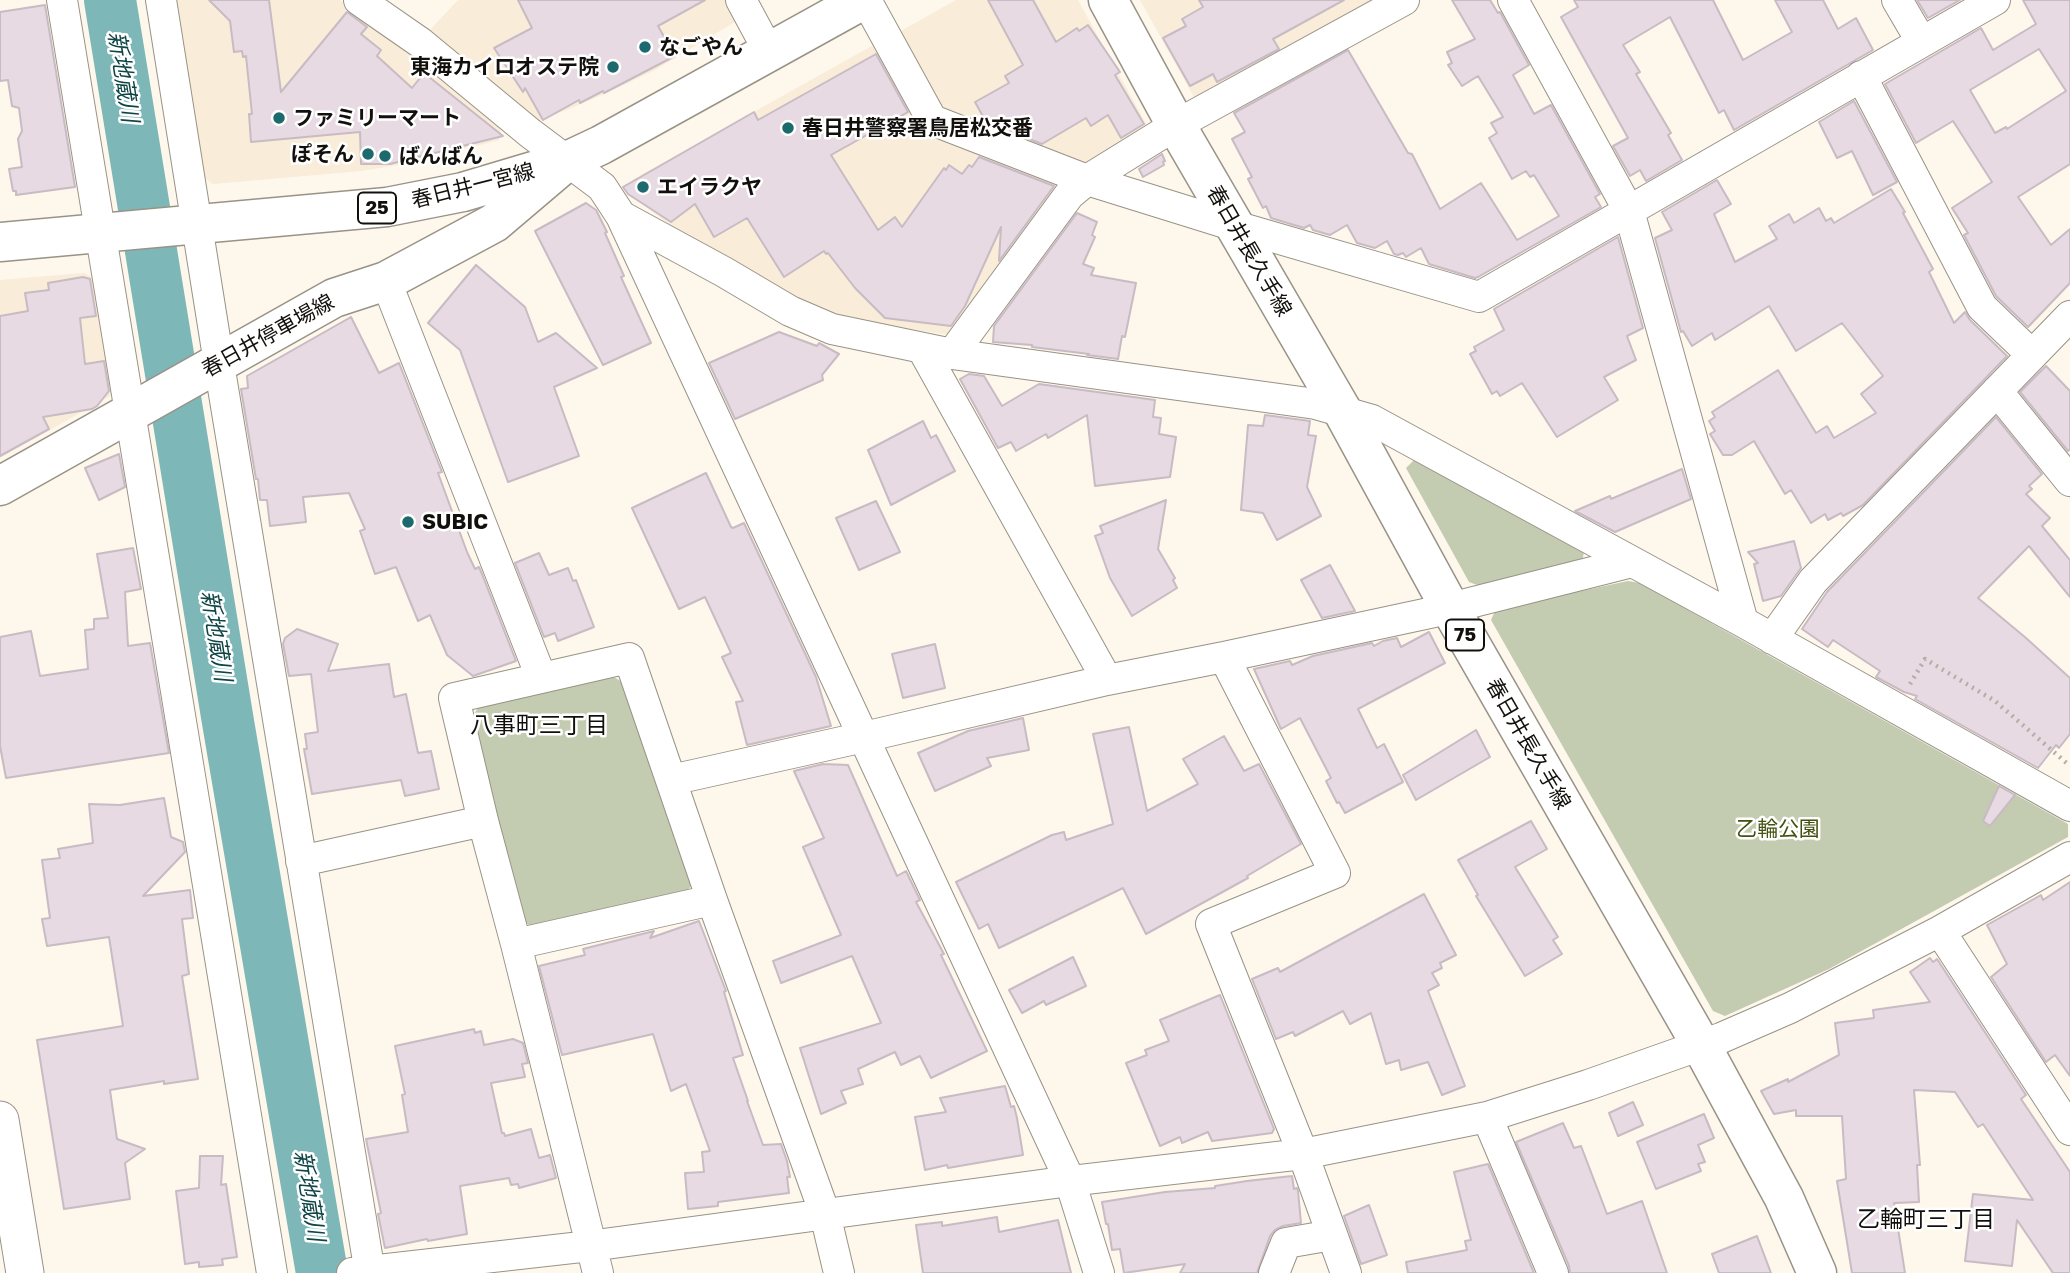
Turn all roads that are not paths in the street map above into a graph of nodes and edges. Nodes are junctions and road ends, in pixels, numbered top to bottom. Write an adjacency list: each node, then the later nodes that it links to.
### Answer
1 (62, 0): 21 (street)
2 (161, 0): 19 (street)
3 (359, 0): 15 (street)
4 (741, 0): 12 (street)
5 (865, 0): 12 (main road, 春日井一宮線 / 25); 16 (street)
6 (1108, 0): 14 (main road, 春日井長久手線 / 75)
7 (1404, 0): 14 (street)
8 (1513, 0): 17 (street)
9 (1898, 0): 11 (street)
10 (1994, 0): 11 (street)
11 (1921, 41): 13 (street)
12 (769, 52): 15 (main road, 春日井一宮線 / 25)
13 (1861, 76): 17 (street); 26 (street)
14 (1177, 125): 16 (street); 20 (main road, 春日井長久手線 / 75)
15 (567, 161): 18 (street); 19 (main road, 春日井一宮線 / 25); 23 (main road, 春日井停車場線)
16 (1087, 180): 20 (street); 25 (street)
17 (1629, 211): 20 (street); 35 (street)
18 (621, 216): 25 (street); 40 (street)
19 (190, 226): 21 (main road, 春日井一宮線 / 25); 27 (street)
20 (1235, 226): 30 (main road, 春日井長久手線 / 75)
21 (110, 232): 22 (main road, 春日井一宮線 / 25); 29 (street)
22 (0, 242)
23 (386, 281): 27 (main road, 春日井停車場線); 38 (street)
24 (2070, 316): 26 (street)
25 (938, 352): 30 (street); 39 (street)
26 (2032, 355): 28 (street)
27 (212, 366): 29 (main road, 春日井停車場線); 45 (street)
28 (1997, 391): 31 (street); 36 (street)
29 (138, 408): 32 (main road, 春日井停車場線); 59 (street)
30 (1343, 412): 33 (street); 34 (main road, 春日井長久手線 / 75)
31 (2070, 481)
32 (0, 486)
33 (1632, 562): 34 (street); 35 (street)
34 (1450, 608): 37 (street); 49 (main road, 春日井長久手線 / 75)
35 (1743, 622): 36 (street)
36 (1772, 639): 42 (street)
37 (1224, 657): 39 (street); 53 (street)
38 (541, 677): 41 (street); 43 (street)
39 (1107, 680): 40 (street)
40 (864, 737): 41 (street); 54 (street)
41 (671, 780): 46 (street)
42 (2070, 806)
43 (483, 821): 45 (street); 48 (street)
44 (2070, 857): 47 (street)
45 (301, 861): 60 (street)
46 (712, 901): 48 (street); 55 (street)
47 (1940, 931): 49 (street); 52 (street)
48 (516, 944): 57 (street)
49 (1701, 1045): 50 (street); 66 (main road, 春日井長久手線 / 75)
50 (1487, 1116): 53 (street); 65 (street)
51 (0, 1120): 58 (street)
52 (2070, 1130)
53 (1303, 1154): 54 (street); 56 (street)
54 (1070, 1181): 55 (street); 62 (street)
55 (825, 1214): 57 (street); 61 (street)
56 (1332, 1236): 63 (street); 64 (street)
57 (594, 1259): 60 (street)
58 (25, 1273)
59 (272, 1273)
60 (362, 1273)
61 (839, 1273)
62 (1099, 1273)
63 (1274, 1273)
64 (1346, 1273)
65 (1553, 1273)
66 (1817, 1273)

